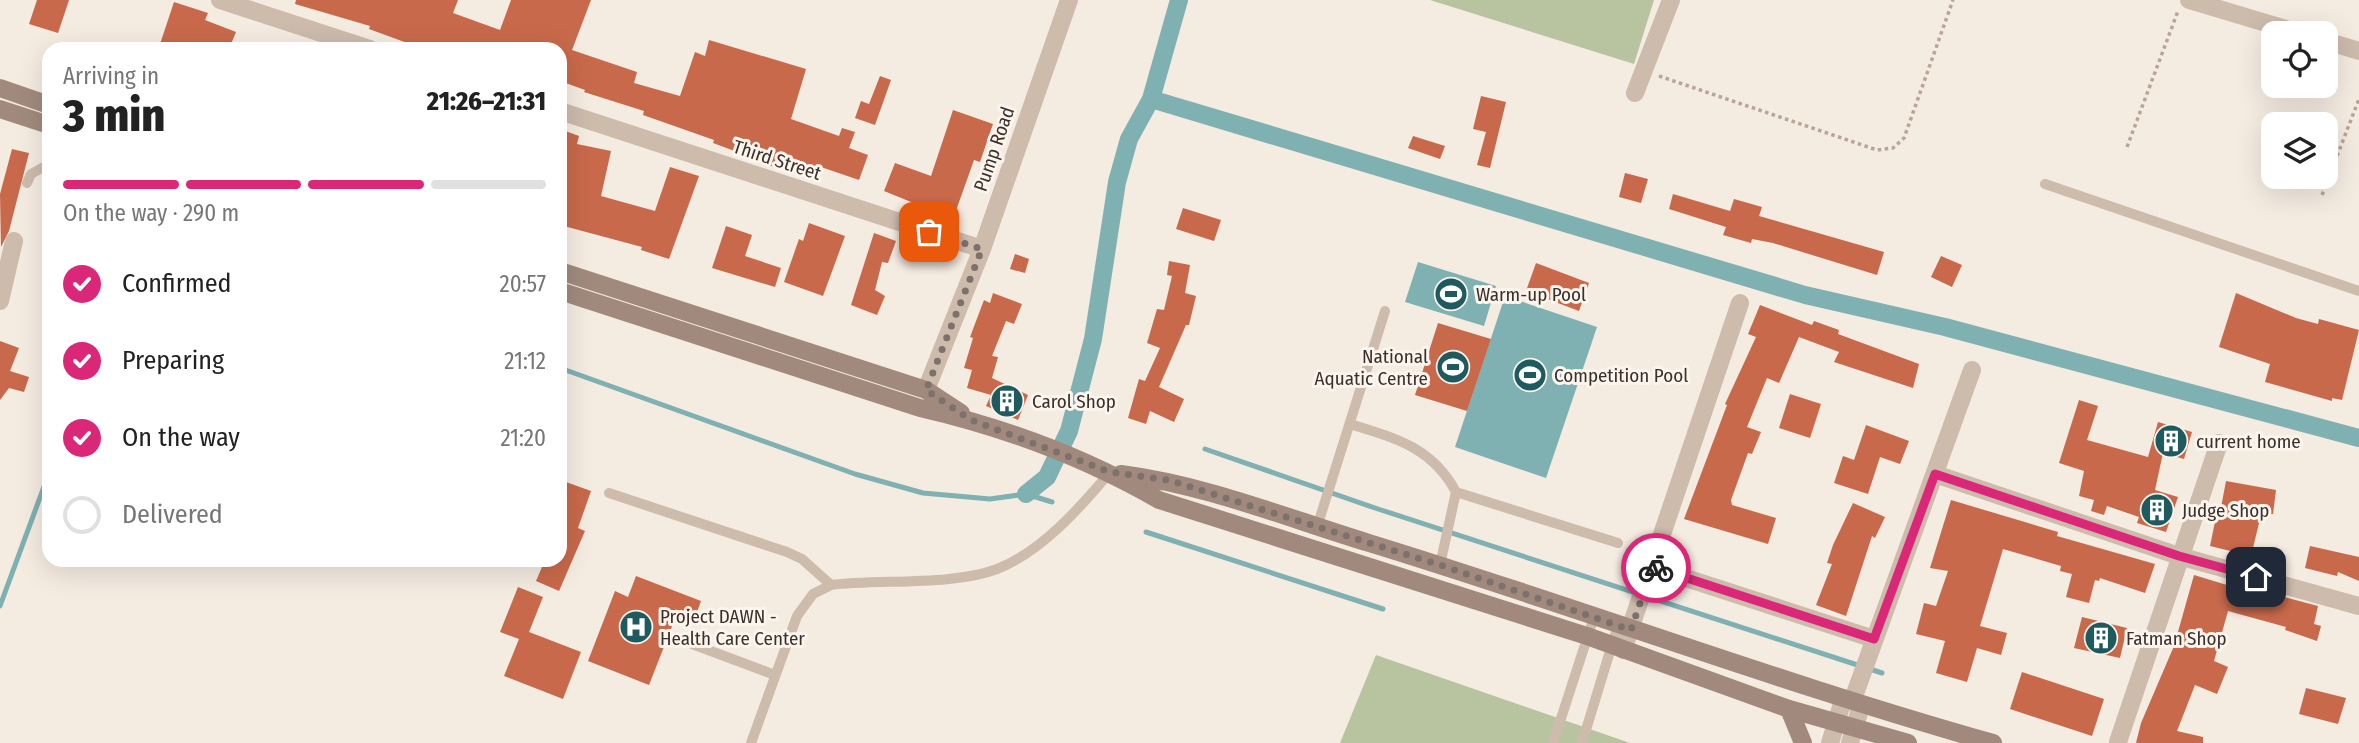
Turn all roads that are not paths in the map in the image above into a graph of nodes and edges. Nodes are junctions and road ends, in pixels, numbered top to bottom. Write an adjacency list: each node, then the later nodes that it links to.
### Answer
1 (220, 0): 6 (street)
2 (1069, 0): 19 (street, Pump Road)
3 (1671, 0): 10 (street)
4 (2189, 0): 5 (street)
5 (2261, 22)
6 (349, 42)
7 (2338, 45): 8 (street)
8 (2359, 51)
9 (0, 88): 11 (main road)
10 (1635, 93)
11 (42, 103)
12 (0, 109): 14 (main road)
13 (567, 113): 19 (street, Third Street)
14 (42, 123)
15 (42, 167): 16 (lane)
16 (27, 183)
17 (2045, 184): 21 (lane)
18 (14, 241): 23 (street)
19 (982, 249): 27 (street, Pump Road)
20 (567, 273): 27 (main road)
21 (2359, 291)
22 (567, 293): 28 (main road)
23 (0, 301)
24 (1740, 303): 39 (street)
25 (1385, 311): 29 (lane)
26 (1972, 370): 32 (street)
27 (926, 390): 28 (main road)
28 (977, 422): 31 (main road)
29 (1350, 424): 33 (lane); 35 (lane)
30 (2219, 443): 37 (street)
31 (1104, 470): 35 (main road); 40 (lane); 44 (main road)
32 (1935, 474): 37 (street); 45 (street)
33 (1455, 492): 36 (lane); 38 (lane)
34 (610, 493): 40 (lane)
35 (1319, 521): 38 (main road)
36 (1618, 543)
37 (2179, 556): 41 (street); 53 (street)
38 (1440, 563): 42 (main road)
39 (1652, 567): 43 (street); 45 (street)
40 (831, 585): 48 (lane)
41 (2359, 606)
42 (1594, 617): 43 (main road); 44 (lane)
43 (1628, 622): 47 (street); 49 (main road)
44 (1587, 636): 47 (main road); 55 (lane)
45 (1872, 643): 49 (street)
46 (692, 644): 48 (lane)
47 (1617, 647): 50 (main road); 56 (lane)
48 (775, 675): 54 (lane)
49 (1852, 700): 51 (street); 52 (street); 60 (main road)
50 (1789, 709): 51 (main road); 57 (main road)
51 (1836, 724): 52 (main road); 58 (street)
52 (1852, 736): 59 (main road)
53 (2118, 742)
54 (751, 743)
55 (1553, 743)
56 (1582, 743)
57 (1803, 743)
58 (1830, 743)
59 (1908, 743)
60 (1993, 743)

